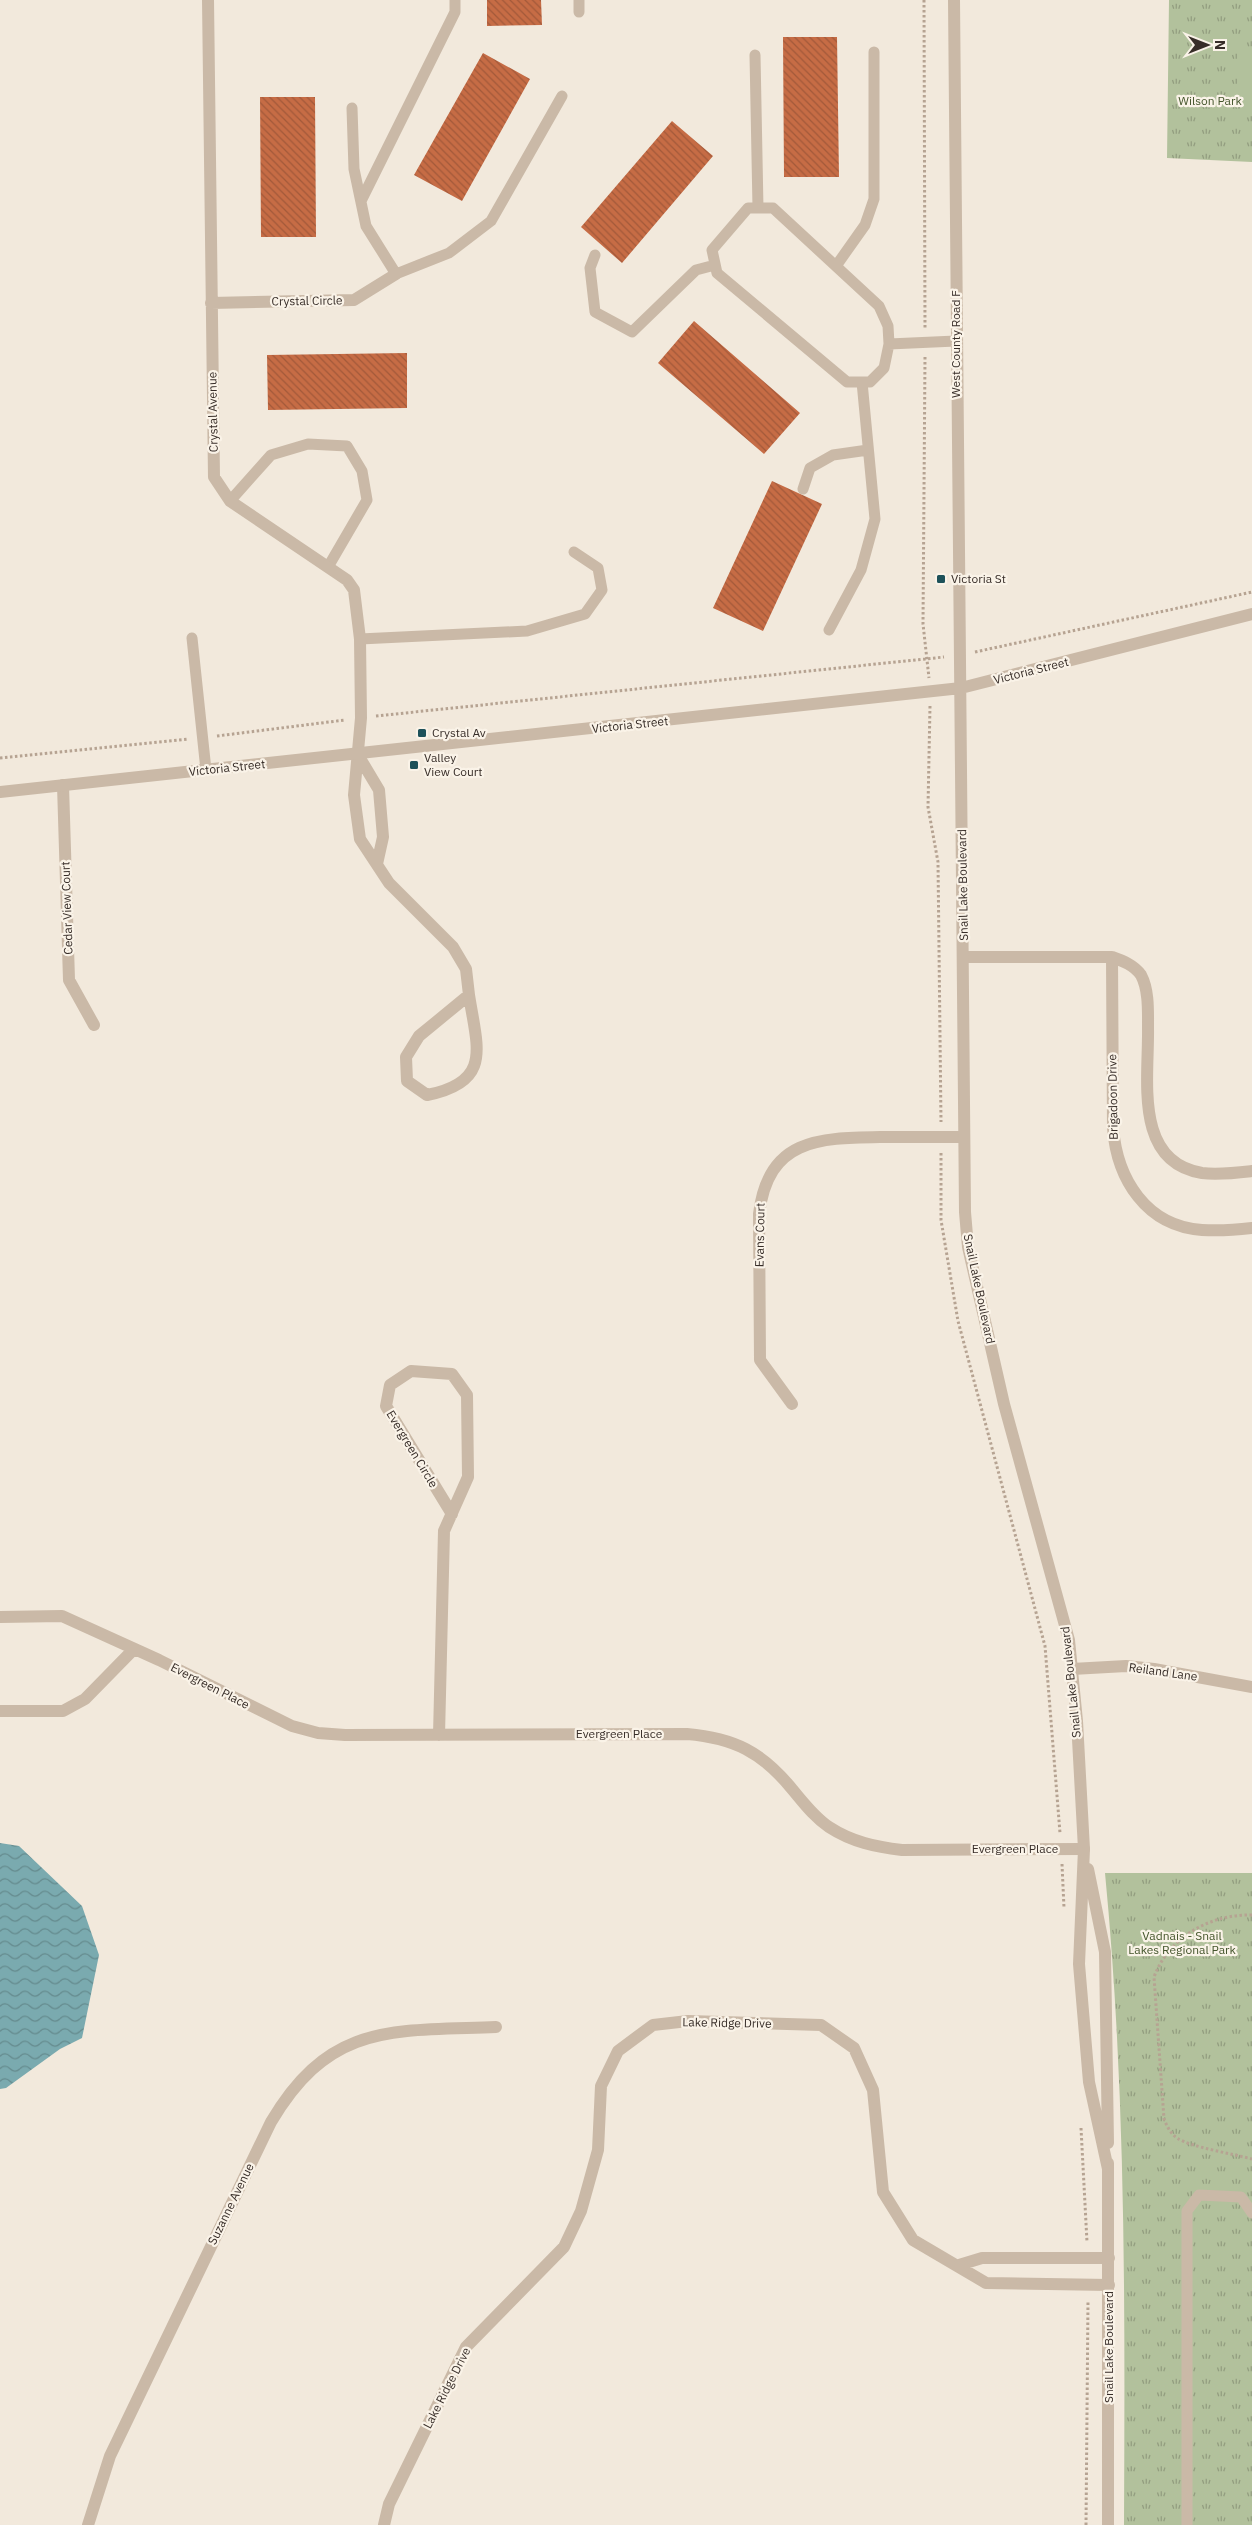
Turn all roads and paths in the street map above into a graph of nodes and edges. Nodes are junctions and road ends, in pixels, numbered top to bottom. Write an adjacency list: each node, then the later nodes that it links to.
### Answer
1 (208, 0): 14 (street, Crystal Avenue)
2 (455, 0): 8 (lane)
3 (954, 0): 15 (street, West County Road F)
4 (874, 52): 12 (lane)
5 (755, 55): 9 (lane)
6 (562, 96): 13 (lane)
7 (352, 108): 8 (lane)
8 (361, 201): 13 (lane)
9 (758, 208): 11 (lane); 12 (lane)
10 (595, 255): 11 (lane)
11 (715, 265): 17 (lane)
12 (836, 266): 16 (lane)
13 (396, 274): 14 (street, Crystal Circle)
14 (211, 304): 20 (street, Crystal Avenue)
15 (956, 341): 16 (lane); 28 (street, West County Road F)
16 (889, 344): 17 (lane)
17 (862, 382): 18 (lane)
18 (868, 450): 19 (lane); 25 (lane)
19 (803, 489)
20 (230, 501): 22 (street, Crystal Avenue); 22 (lane)
21 (574, 552): 27 (lane)
22 (328, 567): 27 (street, Crystal Avenue)
23 (1252, 592): 28 (path)
24 (1252, 614): 29 (street, Victoria Street)
25 (829, 630)
26 (192, 638): 31 (lane)
27 (360, 639): 30 (street, Crystal Avenue)
28 (960, 655): 29 (street, West County Road F); 30 (path)
29 (961, 688): 32 (street, Victoria Street); 38 (street, Snail Lake Boulevard)
30 (361, 718): 31 (path); 32 (street, Crystal Avenue)
31 (202, 737): 33 (path); 34 (lane)
32 (358, 755): 34 (street, Victoria Street); 37 (street); 37 (street)
33 (0, 758)
34 (206, 770): 35 (street, Victoria Street)
35 (63, 785): 36 (street, Victoria Street); 41 (street, Cedar View Court)
36 (0, 792)
37 (377, 864): 40 (street)
38 (964, 957): 39 (street); 42 (street, Snail Lake Boulevard)
39 (1112, 957): 43 (street); 44 (street, Brigadoon Drive)
40 (469, 995): 40 (street)
41 (94, 1025)
42 (964, 1137): 45 (street, Evans Court); 49 (street, Snail Lake Boulevard)
43 (1252, 1171)
44 (1252, 1228)
45 (792, 1404)
46 (452, 1514): 46 (street, Evergreen Circle); 52 (street, Evergreen Circle)
47 (0, 1617): 48 (street, Evergreen Place)
48 (134, 1649): 51 (street); 52 (street, Evergreen Place)
49 (1072, 1669): 50 (street, Reiland Lane); 53 (street, Snail Lake Boulevard)
50 (1252, 1687)
51 (0, 1711)
52 (439, 1735): 53 (street, Evergreen Place)
53 (1084, 1849): 57 (street, Snail Lake Boulevard); 57 (street, Snail Lake Boulevard)
54 (1252, 1915): 56 (path)
55 (496, 2027): 62 (street, Suzanne Avenue)
56 (1252, 2159)
57 (1108, 2169): 59 (street, Snail Lake Boulevard)
58 (1252, 2212): 65 (lane)
59 (1109, 2258): 60 (street); 61 (street, Snail Lake Boulevard)
60 (959, 2265): 61 (street, Lake Ridge Drive); 63 (street, Lake Ridge Drive)
61 (1109, 2285): 64 (street, Snail Lake Boulevard)
62 (88, 2525)
63 (384, 2525)
64 (1108, 2525)
65 (1187, 2525)

